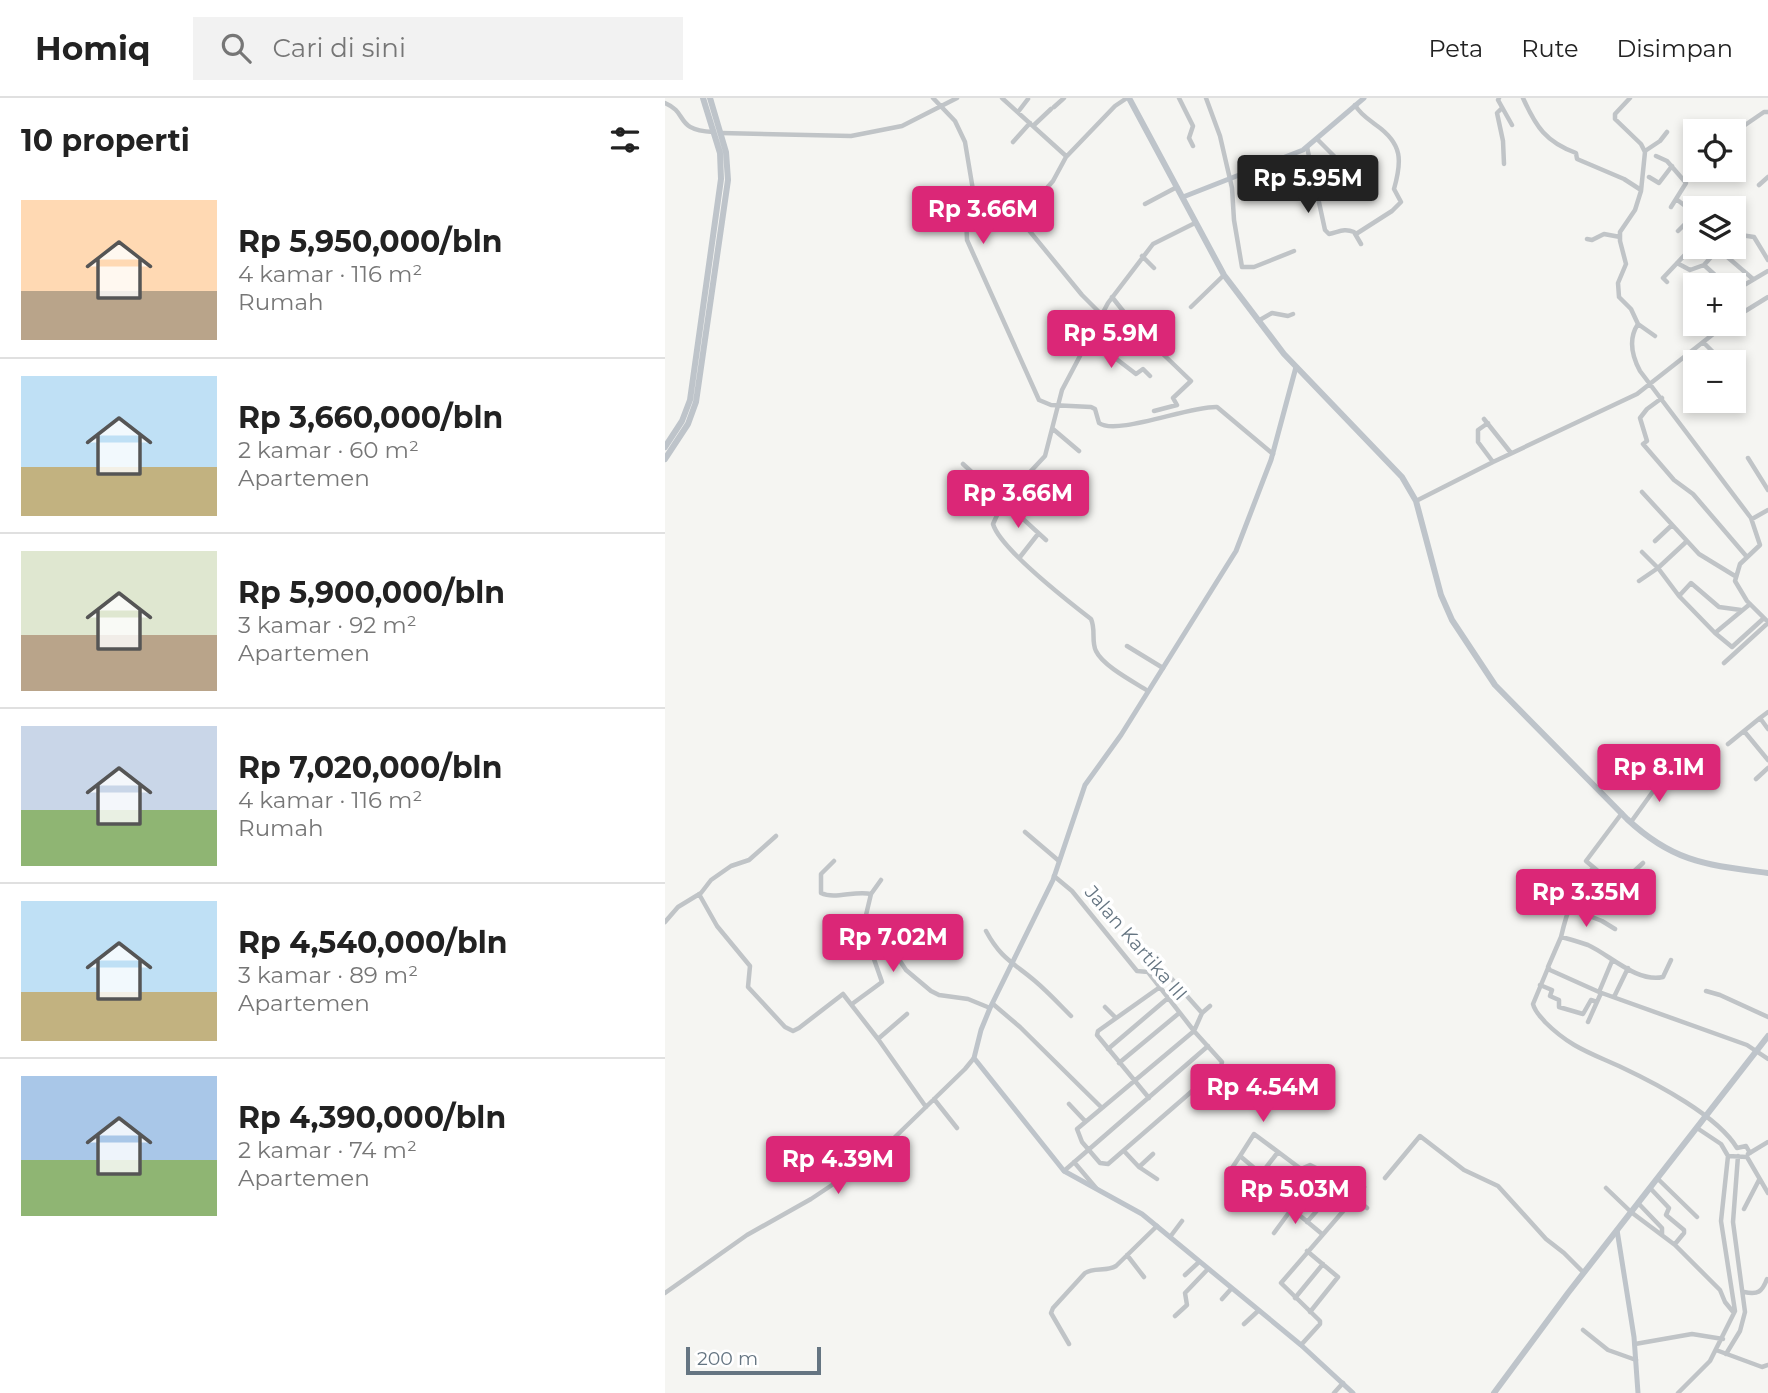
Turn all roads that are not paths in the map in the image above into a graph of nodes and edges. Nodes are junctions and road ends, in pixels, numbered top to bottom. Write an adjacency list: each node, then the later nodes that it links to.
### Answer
1 (703, 98): 26 (main road)
2 (710, 98): 26 (main road)
3 (933, 98): 18 (street)
4 (957, 98): 18 (street)
5 (1002, 98): 20 (street)
6 (1064, 98): 23 (street)
7 (1128, 98): 33 (street); 41 (main road)
8 (1179, 98): 29 (street)
9 (1206, 98): 39 (street)
10 (1364, 98): 17 (street)
11 (1490, 98): 15 (street)
12 (1523, 98): 42 (street)
13 (1630, 98): 31 (street)
14 (1028, 99): 20 (street)
15 (1498, 99): 19 (street)
16 (665, 103): 26 (street)
17 (1355, 105): 27 (street); 52 (street)
18 (940, 106): 26 (street); 92 (street)
19 (1502, 108): 24 (street); 34 (street)
20 (1018, 112): 23 (street)
21 (1768, 112): 22 (street)
22 (1746, 124)
23 (1032, 125): 28 (street); 33 (street)
24 (1511, 125)
25 (1667, 132): 31 (street)
26 (716, 133): 50 (main road)
27 (1317, 139): 30 (street); 36 (street)
28 (1013, 142)
29 (1193, 146)
30 (1307, 147): 39 (street); 52 (street)
31 (1646, 153): 42 (street)
32 (1656, 156): 35 (street)
33 (1066, 157): 78 (street)
34 (1504, 164)
35 (1672, 166): 37 (street); 44 (street)
36 (1348, 170)
37 (1649, 177)
38 (1768, 177): 40 (street)
39 (1229, 178): 43 (street); 58 (street)
40 (1759, 185)
41 (1177, 187): 43 (main road); 45 (street)
42 (1641, 190): 54 (street)
43 (1183, 197): 48 (main road)
44 (1676, 200): 46 (street); 47 (street)
45 (1145, 204)
46 (1683, 205)
47 (1671, 207)
48 (1195, 223): 59 (street); 70 (main road)
49 (1683, 225): 51 (street)
50 (718, 229): 96 (main road); 101 (main road)
51 (1678, 230)
52 (1356, 234): 56 (street)
53 (1746, 236): 57 (street)
54 (1620, 237): 55 (street); 81 (street)
55 (1587, 239)
56 (1361, 244)
57 (1765, 248): 63 (street)
58 (1294, 251)
59 (1142, 255): 66 (street); 73 (street)
60 (1683, 257): 64 (street)
61 (1709, 259): 65 (street)
62 (1731, 259): 71 (street)
63 (1768, 260)
64 (1677, 263): 65 (street); 67 (street)
65 (1704, 265): 69 (street)
66 (1154, 268)
67 (1656, 271)
68 (1768, 271): 71 (street)
69 (1713, 273)
70 (1224, 275): 75 (street); 80 (main road)
71 (1753, 279): 72 (street)
72 (1746, 283)
73 (1112, 297): 78 (street); 94 (street)
74 (1768, 297): 76 (street)
75 (1191, 307)
76 (1746, 311)
77 (1293, 314): 80 (street)
78 (1101, 315): 82 (street)
79 (1073, 317): 82 (street)
80 (1258, 321): 88 (main road)
81 (1638, 324): 83 (street); 90 (street)
82 (1092, 331): 85 (street)
83 (1655, 336)
84 (1711, 336): 86 (street)
85 (1089, 338): 89 (street); 92 (street)
86 (1703, 342): 87 (street); 90 (street)
87 (1711, 350)
88 (1296, 367): 99 (street); 107 (main road)
89 (1150, 376)
90 (1650, 384): 91 (street); 98 (street)
91 (1662, 398): 109 (street); 117 (street)
92 (1059, 404): 94 (street); 95 (street)
93 (1154, 411): 94 (street)
94 (1161, 412): 99 (street)
95 (1053, 429): 97 (street); 106 (street)
96 (665, 447)
97 (1079, 451)
98 (1511, 453): 102 (street); 102 (street)
99 (1273, 454): 130 (street)
100 (1748, 458): 104 (street)
101 (665, 459)
102 (1493, 462): 107 (street)
103 (963, 464): 106 (street)
104 (1768, 490)
105 (1642, 492): 110 (street)
106 (1004, 500): 111 (street); 116 (street)
107 (1416, 501): 141 (main road)
108 (1768, 510): 109 (street)
109 (1752, 519): 117 (street)
110 (1672, 526): 113 (street); 114 (street)
111 (1038, 534): 112 (street); 116 (street)
112 (1047, 540)
113 (1655, 541)
114 (1686, 542): 118 (street); 119 (street)
115 (1642, 552): 118 (street)
116 (1020, 557): 131 (street)
117 (1747, 557): 119 (street)
118 (1658, 568): 120 (street); 121 (street)
119 (1735, 576): 122 (street)
120 (1639, 581)
121 (1679, 596): 123 (street); 127 (street)
122 (1749, 604): 124 (street); 126 (street)
123 (1719, 607): 124 (street); 125 (street)
124 (1741, 610): 125 (street)
125 (1729, 621): 127 (street)
126 (1767, 621): 127 (street); 129 (street)
127 (1715, 634)
128 (1127, 646): 130 (street)
129 (1724, 663)
130 (1163, 668): 131 (street)
131 (1148, 691): 146 (street)
132 (1768, 712): 133 (street)
133 (1760, 718): 134 (street); 135 (street)
134 (1768, 729)
135 (1744, 731): 136 (street); 137 (street)
136 (1728, 744)
137 (1768, 760)
138 (1768, 768): 140 (street)
139 (1655, 774): 142 (street)
140 (1756, 779)
141 (1622, 813): 142 (main road); 148 (street)
142 (1631, 822): 149 (main road)
143 (1025, 832): 146 (street)
144 (776, 835): 152 (street)
145 (834, 861): 153 (street)
146 (1059, 861): 150 (street)
147 (1643, 863): 148 (street)
148 (1593, 867): 154 (street)
149 (1768, 873)
150 (1054, 876): 162 (street); 167 (street, Jalan Kartika III)
151 (881, 880): 153 (street)
152 (699, 894): 156 (street); 173 (street)
153 (871, 894): 155 (street)
154 (1569, 908): 157 (street); 159 (street)
155 (866, 915): 173 (street); 174 (street)
156 (665, 922)
157 (1615, 929)
158 (986, 932): 162 (street)
159 (1561, 937): 161 (street); 164 (street)
160 (1671, 960): 165 (street)
161 (1612, 961): 165 (street); 169 (street)
162 (1011, 965): 174 (street); 180 (street)
163 (1162, 968): 178 (street)
164 (1548, 968): 166 (street); 169 (street)
165 (1628, 968): 170 (street)
166 (1540, 985): 172 (street); 199 (street)
167 (1160, 987): 171 (street, Jalan Kartika III); 182 (street)
168 (1706, 991): 181 (street)
169 (1600, 992): 170 (street); 172 (street)
170 (1614, 997): 189 (street)
171 (1168, 998): 177 (street, Jalan Kartika III); 188 (street)
172 (1597, 1002): 183 (street)
173 (852, 1004): 186 (street)
174 (991, 1006): 190 (street); 198 (street)
175 (1210, 1006): 178 (street)
176 (1105, 1007): 182 (street)
177 (1179, 1013): 184 (street, Jalan Kartika III); 192 (street)
178 (1202, 1013): 184 (street)
179 (907, 1014): 186 (street)
180 (1071, 1016)
181 (1768, 1017)
182 (1116, 1018): 188 (street)
183 (1588, 1022)
184 (1193, 1031): 187 (street, Jalan Kartika III); 193 (street)
185 (1768, 1036): 189 (main road)
186 (878, 1039): 197 (street)
187 (1207, 1046): 194 (street); 205 (street)
188 (1108, 1049): 192 (street)
189 (1757, 1051): 191 (street); 199 (main road)
190 (974, 1058): 195 (street); 213 (street)
191 (1768, 1059)
192 (1119, 1063): 193 (street)
193 (1134, 1081): 194 (street); 198 (street)
194 (1149, 1098): 204 (street)
195 (934, 1099): 197 (street); 202 (street)
196 (1069, 1104): 200 (street)
197 (926, 1107): 260 (street)
198 (1101, 1107): 200 (street)
199 (1705, 1118): 201 (main road); 208 (street)
200 (1085, 1121): 204 (street)
201 (1698, 1127): 208 (street); 222 (main road)
202 (957, 1128)
203 (1768, 1142): 208 (street)
204 (1088, 1150): 205 (street); 210 (street)
205 (1124, 1151): 211 (street)
206 (1278, 1153): 209 (street); 215 (street); 216 (street)
207 (1153, 1154): 211 (street)
208 (1738, 1155): 223 (street); 259 (street); 265 (street)
209 (1240, 1156): 212 (street); 214 (street)
210 (1074, 1162): 213 (street); 227 (street)
211 (1139, 1167): 220 (street)
212 (1255, 1168): 216 (street); 217 (street)
213 (1064, 1171): 227 (street)
214 (1230, 1171)
215 (1324, 1172): 224 (street); 233 (street)
216 (1261, 1174): 221 (street)
217 (1250, 1175)
218 (1293, 1177): 229 (street)
219 (1385, 1178): 254 (street)
220 (1157, 1179)
221 (1268, 1179): 229 (street); 232 (street)
222 (1658, 1179): 228 (main road); 239 (street)
223 (1759, 1180): 230 (street); 236 (street)
224 (1340, 1184): 231 (street); 241 (street)
225 (1364, 1187): 231 (street)
226 (1606, 1188): 238 (street)
227 (1097, 1189): 242 (street)
228 (1651, 1189): 234 (main road); 248 (street)
229 (1282, 1191): 232 (street); 233 (street)
230 (1768, 1193)
231 (1355, 1197): 235 (street); 245 (street)
232 (1275, 1200): 237 (street)
233 (1296, 1203): 237 (street)
234 (1639, 1204): 238 (main road); 246 (street)
235 (1367, 1208)
236 (1744, 1209)
237 (1291, 1210): 241 (street); 244 (street)
238 (1632, 1212): 243 (main road); 246 (street)
239 (1697, 1217)
240 (1182, 1222): 247 (street)
241 (1307, 1222): 245 (street)
242 (1157, 1226): 247 (street); 250 (street)
243 (1617, 1230): 254 (main road); 271 (street)
244 (1274, 1233)
245 (1322, 1234): 249 (street)
246 (1663, 1235): 248 (street)
247 (1170, 1237): 251 (street)
248 (1675, 1245): 265 (street)
249 (1307, 1251): 252 (street); 261 (street)
250 (1127, 1255): 256 (street); 270 (street)
251 (1199, 1262): 253 (street); 255 (street)
252 (1323, 1265): 261 (street); 264 (street)
253 (1208, 1269): 258 (street); 266 (street)
254 (1584, 1273): 279 (main road)
255 (1185, 1275)
256 (1144, 1277)
257 (1767, 1279): 259 (street)
258 (1231, 1289): 262 (street); 263 (street)
259 (1744, 1292): 273 (street)
260 (665, 1293)
261 (1295, 1298): 264 (street)
262 (1222, 1299)
263 (1258, 1311): 267 (street); 272 (street)
264 (1310, 1312): 272 (street)
265 (1734, 1314): 269 (street)
266 (1175, 1316)
267 (1244, 1324)
268 (1583, 1330): 274 (street)
269 (1723, 1339): 271 (street); 273 (street)
270 (1069, 1344)
271 (1635, 1344): 274 (street)
272 (1301, 1345): 276 (street)
273 (1721, 1352): 275 (street); 281 (street)
274 (1636, 1360): 280 (street)
275 (1768, 1365)
276 (1343, 1383): 277 (street); 278 (street)
277 (1334, 1393)
278 (1353, 1393)
279 (1494, 1393)
280 (1638, 1393)
281 (1678, 1393)

